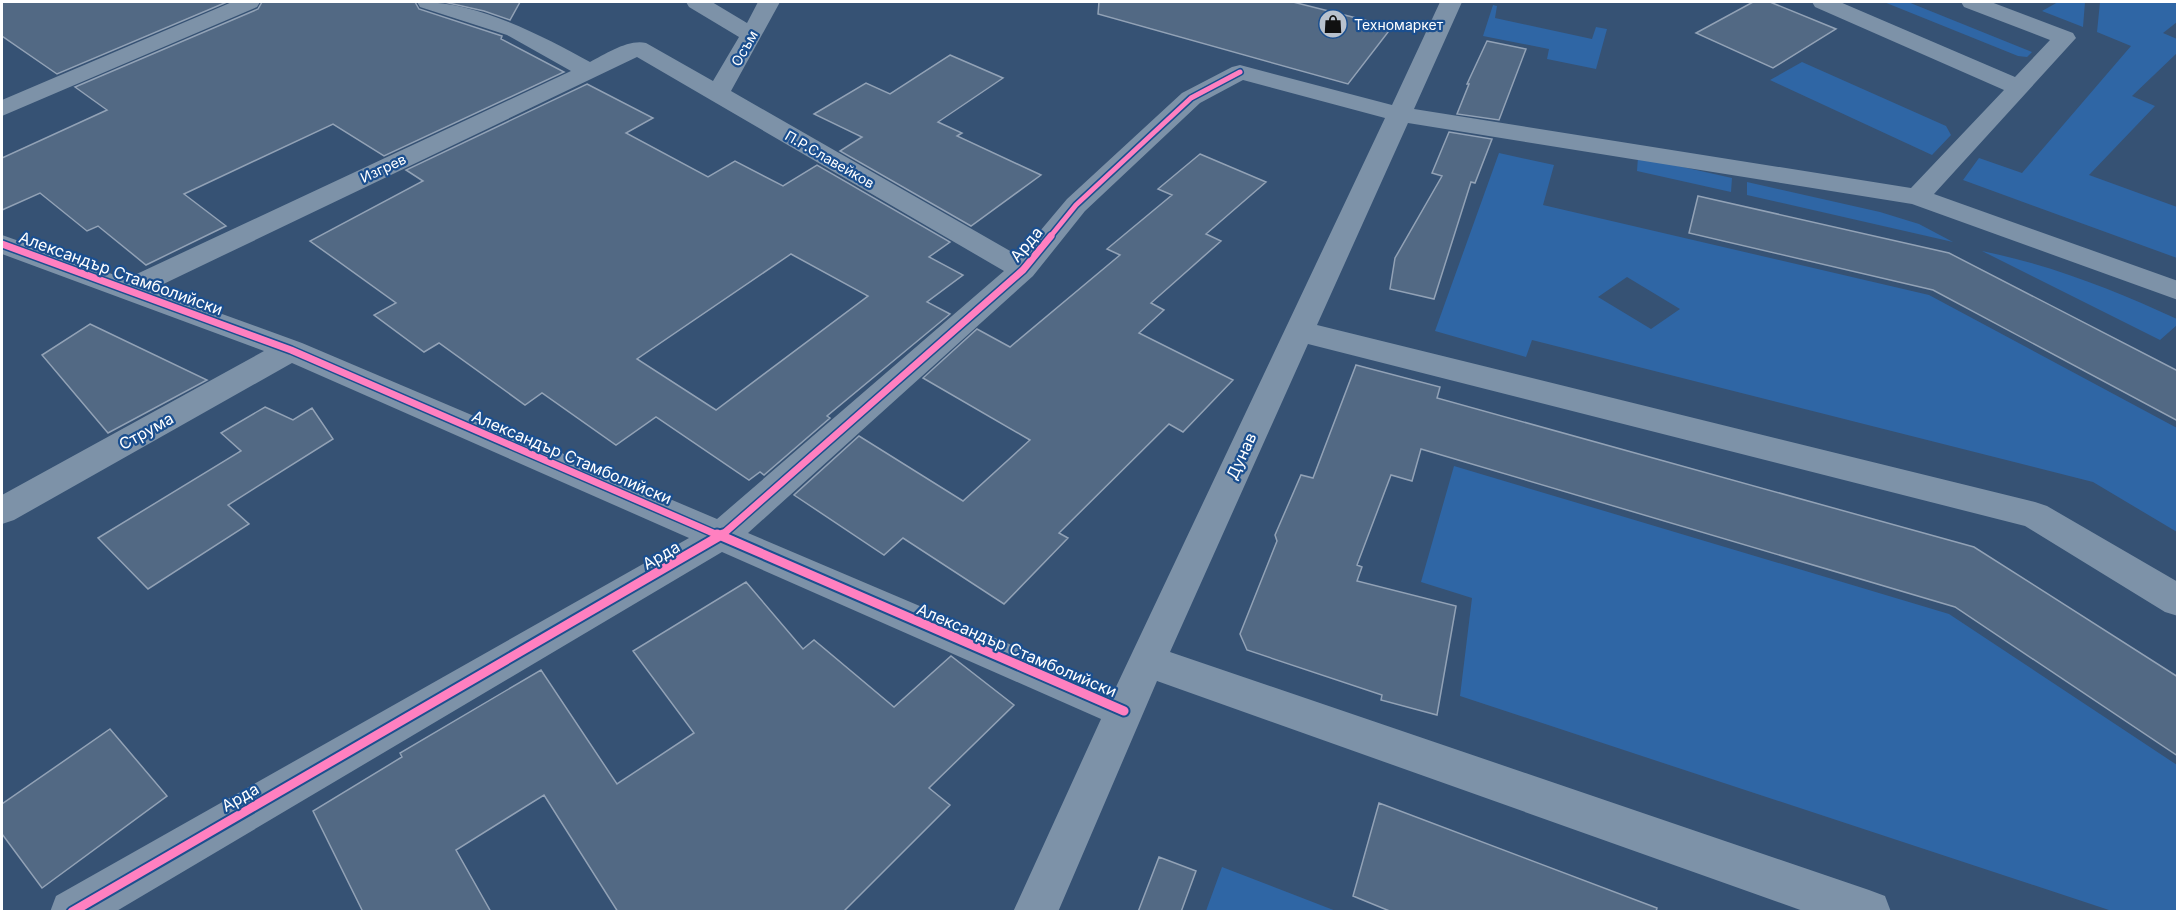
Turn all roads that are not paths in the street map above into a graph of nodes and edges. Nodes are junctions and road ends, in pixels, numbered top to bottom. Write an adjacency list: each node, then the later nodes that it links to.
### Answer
1 (249, 2): 13 (street)
2 (428, 2): 10 (street)
3 (696, 2): 8 (street)
4 (769, 2): 8 (street, Осъм)
5 (1446, 2): 14 (street, Дунав)
6 (1822, 2): 11 (street)
7 (1972, 2): 11 (street)
8 (752, 35): 12 (street, Осъм)
9 (638, 48): 10 (street, Изгрев); 12 (street, П.Р.Славейков)
10 (589, 71): 18 (street, Изгрев)
11 (2018, 87): 15 (street)
12 (717, 94): 17 (street, П.Р.Славейков)
13 (2, 109)
14 (1399, 114): 15 (street); 17 (street, Арда); 20 (street, Дунав)
15 (1917, 197): 19 (street)
16 (2, 244): 18 (street, Александър Стамболийски)
17 (1023, 270): 23 (street, Арда)
18 (129, 289): 21 (street, Александър Стамболийски)
19 (2178, 291)
20 (1299, 331): 24 (street); 25 (street, Дунав)
21 (291, 350): 22 (street, Струма); 23 (street, Александър Стамболийски)
22 (2, 511)
23 (721, 536): 26 (street, Александър Стамболийски); 27 (street, Арда)
24 (2178, 601)
25 (1147, 661): 26 (street, Дунав); 29 (street)
26 (1124, 711): 28 (street, Дунав)
27 (72, 912)
28 (1035, 912)
29 (1869, 912)

